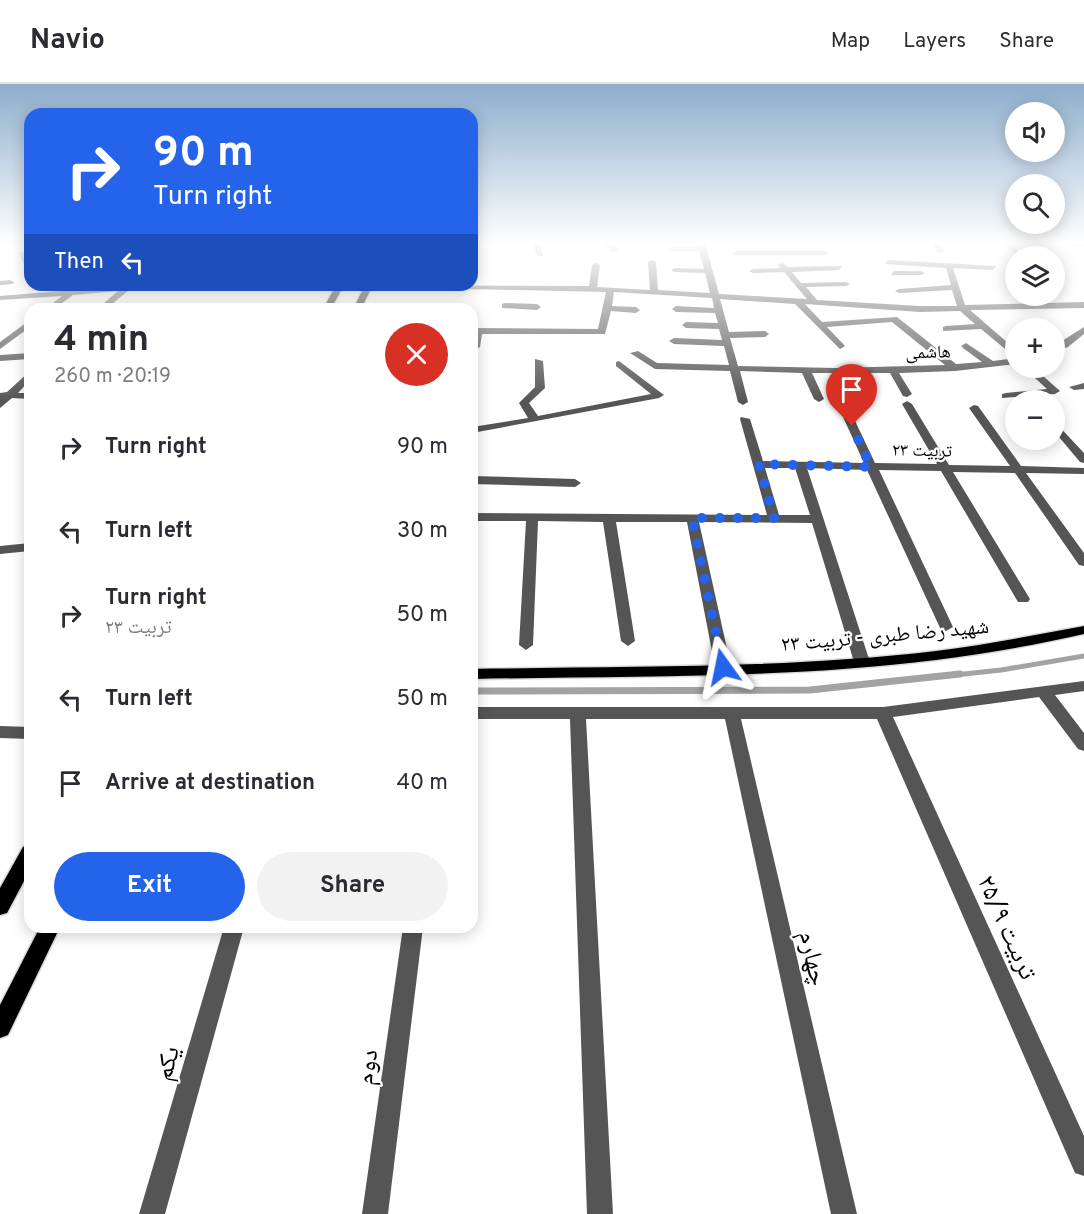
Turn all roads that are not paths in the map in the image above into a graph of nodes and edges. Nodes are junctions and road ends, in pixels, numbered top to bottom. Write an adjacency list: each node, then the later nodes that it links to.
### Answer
1 (22, 296): 8 (street)
2 (512, 296): 14 (street)
3 (610, 296): 15 (street)
4 (711, 296): 5 (street)
5 (715, 296): 9 (street); 19 (street)
6 (809, 296): 10 (street)
7 (958, 296): 16 (street)
8 (0, 298)
9 (797, 301): 10 (street); 21 (street)
10 (814, 302): 16 (street)
11 (1065, 305): 12 (street)
12 (1084, 305)
13 (1043, 306): 16 (street)
14 (537, 307)
15 (607, 308): 18 (street); 26 (street)
16 (962, 308): 22 (street)
17 (676, 309): 19 (street)
18 (636, 310)
19 (719, 311): 28 (street)
20 (686, 325): 28 (street)
21 (820, 325): 34 (street); 44 (street)
22 (983, 326): 24 (street); 31 (street)
23 (24, 328): 33 (street)
24 (946, 329)
25 (1084, 330): 30 (street)
26 (478, 331)
27 (765, 334): 28 (street)
28 (725, 335): 29 (street); 43 (street)
29 (674, 341)
30 (1080, 341): 32 (street)
31 (1005, 345)
32 (1065, 345)
33 (0, 346)
34 (840, 346)
35 (966, 346): 42 (street)
36 (635, 352): 43 (street, هاشمی)
37 (24, 356): 38 (street)
38 (0, 358)
39 (538, 362): 58 (street)
40 (1005, 362): 42 (street, هاشمی)
41 (619, 364): 58 (street)
42 (991, 364): 44 (street, هاشمی)
43 (734, 368): 45 (street, هاشمی); 53 (street)
44 (955, 368): 46 (street, هاشمی)
45 (805, 369): 46 (street, هاشمی); 52 (street)
46 (893, 370): 65 (street)
47 (1040, 378): 49 (street)
48 (24, 379): 50 (street)
49 (1054, 390)
50 (5, 395): 51 (street); 54 (street)
51 (24, 396)
52 (819, 399)
53 (743, 402)
54 (0, 405)
55 (843, 406): 64 (street)
56 (975, 408): 66 (street)
57 (745, 419): 62 (street)
58 (536, 420): 59 (street)
59 (478, 428)
60 (1065, 437): 61 (street)
61 (1084, 460)
62 (759, 464): 63 (street, تربیت ۲۳); 74 (street)
63 (800, 465): 64 (street, تربیت ۲۳); 75 (street)
64 (871, 467): 65 (street, تربیت ۲۳); 80 (street)
65 (945, 468): 66 (street, تربیت ۲۳); 79 (street)
66 (1018, 470): 67 (street, تربیت ۲۳); 78 (street)
67 (1084, 471)
68 (478, 480): 69 (street)
69 (575, 483)
70 (478, 517): 71 (street)
71 (532, 517): 72 (street); 83 (street)
72 (609, 518): 73 (street); 82 (street)
73 (692, 518): 74 (street); 85 (street)
74 (774, 518): 75 (street)
75 (817, 519): 84 (street)
76 (24, 548): 77 (street)
77 (0, 550)
78 (1084, 562)
79 (1023, 600)
80 (946, 627)
81 (1084, 630): 84 (main road, شهید رضا طبری - تربیت ۲۳)
82 (628, 641)
83 (526, 645)
84 (862, 662): 85 (main road, شهید رضا طبری - تربیت ۲۳)
85 (723, 667): 86 (main road, شهید رضا طبری - تربیت ۲۳)
86 (478, 674)
87 (1084, 686): 88 (street)
88 (1043, 692): 91 (street); 95 (street)
89 (478, 713): 92 (street)
90 (732, 713): 91 (street); 92 (street); 106 (street, چهارم)
91 (883, 713): 102 (street, تربیت ۲۵/۹)
92 (578, 714): 105 (street)
93 (0, 732): 94 (street)
94 (24, 733)
95 (1084, 745)
96 (24, 863): 97 (main road)
97 (0, 907)
98 (47, 933): 101 (main road)
99 (232, 933): 103 (street, یکم)
100 (412, 933): 104 (street, دوم)
101 (0, 1028)
102 (1084, 1164)
103 (152, 1214)
104 (375, 1214)
105 (600, 1214)
106 (844, 1214)

